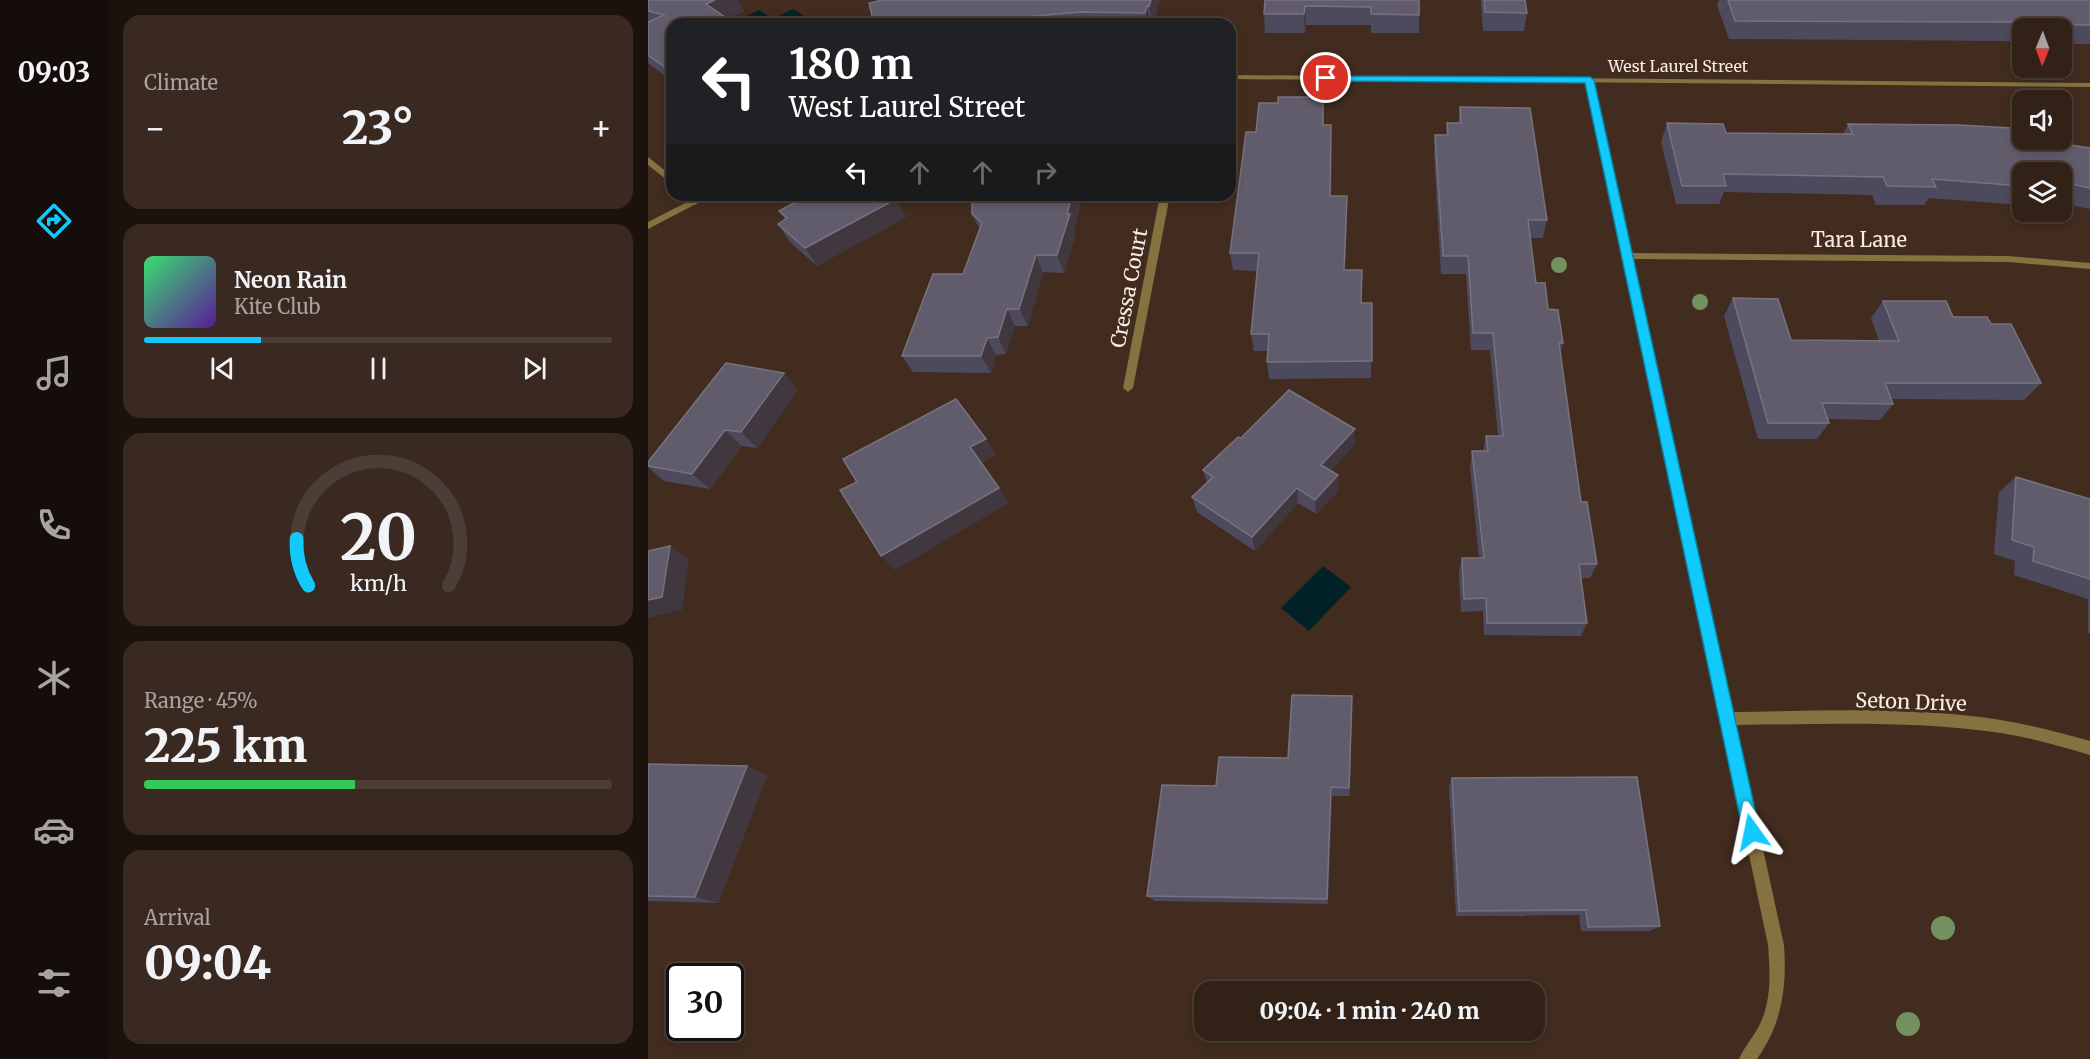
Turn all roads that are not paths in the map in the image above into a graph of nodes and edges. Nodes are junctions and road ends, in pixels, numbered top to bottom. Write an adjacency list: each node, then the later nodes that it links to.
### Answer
1 (1236, 77): 2 (street, West Laurel Street)
2 (1590, 80): 3 (street, West Laurel Street); 9 (street)
3 (2090, 85)
4 (648, 160): 5 (street)
5 (666, 176)
6 (687, 201): 8 (street)
7 (1164, 201): 11 (street, Cressa Court)
8 (648, 226)
9 (1628, 256): 10 (street, Tara Lane); 12 (street)
10 (2090, 266)
11 (1128, 388)
12 (1728, 719): 13 (street, Seton Drive); 14 (street)
13 (2090, 748)
14 (1747, 1059)

